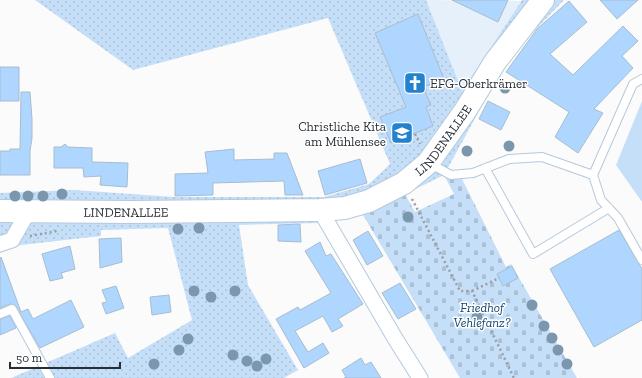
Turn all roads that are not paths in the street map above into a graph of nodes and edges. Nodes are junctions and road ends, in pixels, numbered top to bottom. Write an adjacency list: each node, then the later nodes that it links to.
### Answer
1 (543, 0): 3 (main road, LINDENALLEE)
2 (642, 79): 5 (lane)
3 (428, 163): 4 (lane); 7 (main road, LINDENALLEE)
4 (485, 168): 5 (lane); 6 (lane)
5 (593, 175): 6 (lane)
6 (609, 208): 11 (lane)
7 (320, 210): 9 (main road, LINDENALLEE); 14 (street)
8 (0, 211): 9 (main road, LINDENALLEE)
9 (28, 212): 10 (street)
10 (0, 244)
11 (642, 260)
12 (0, 314): 13 (lane)
13 (50, 378)
14 (420, 378)

